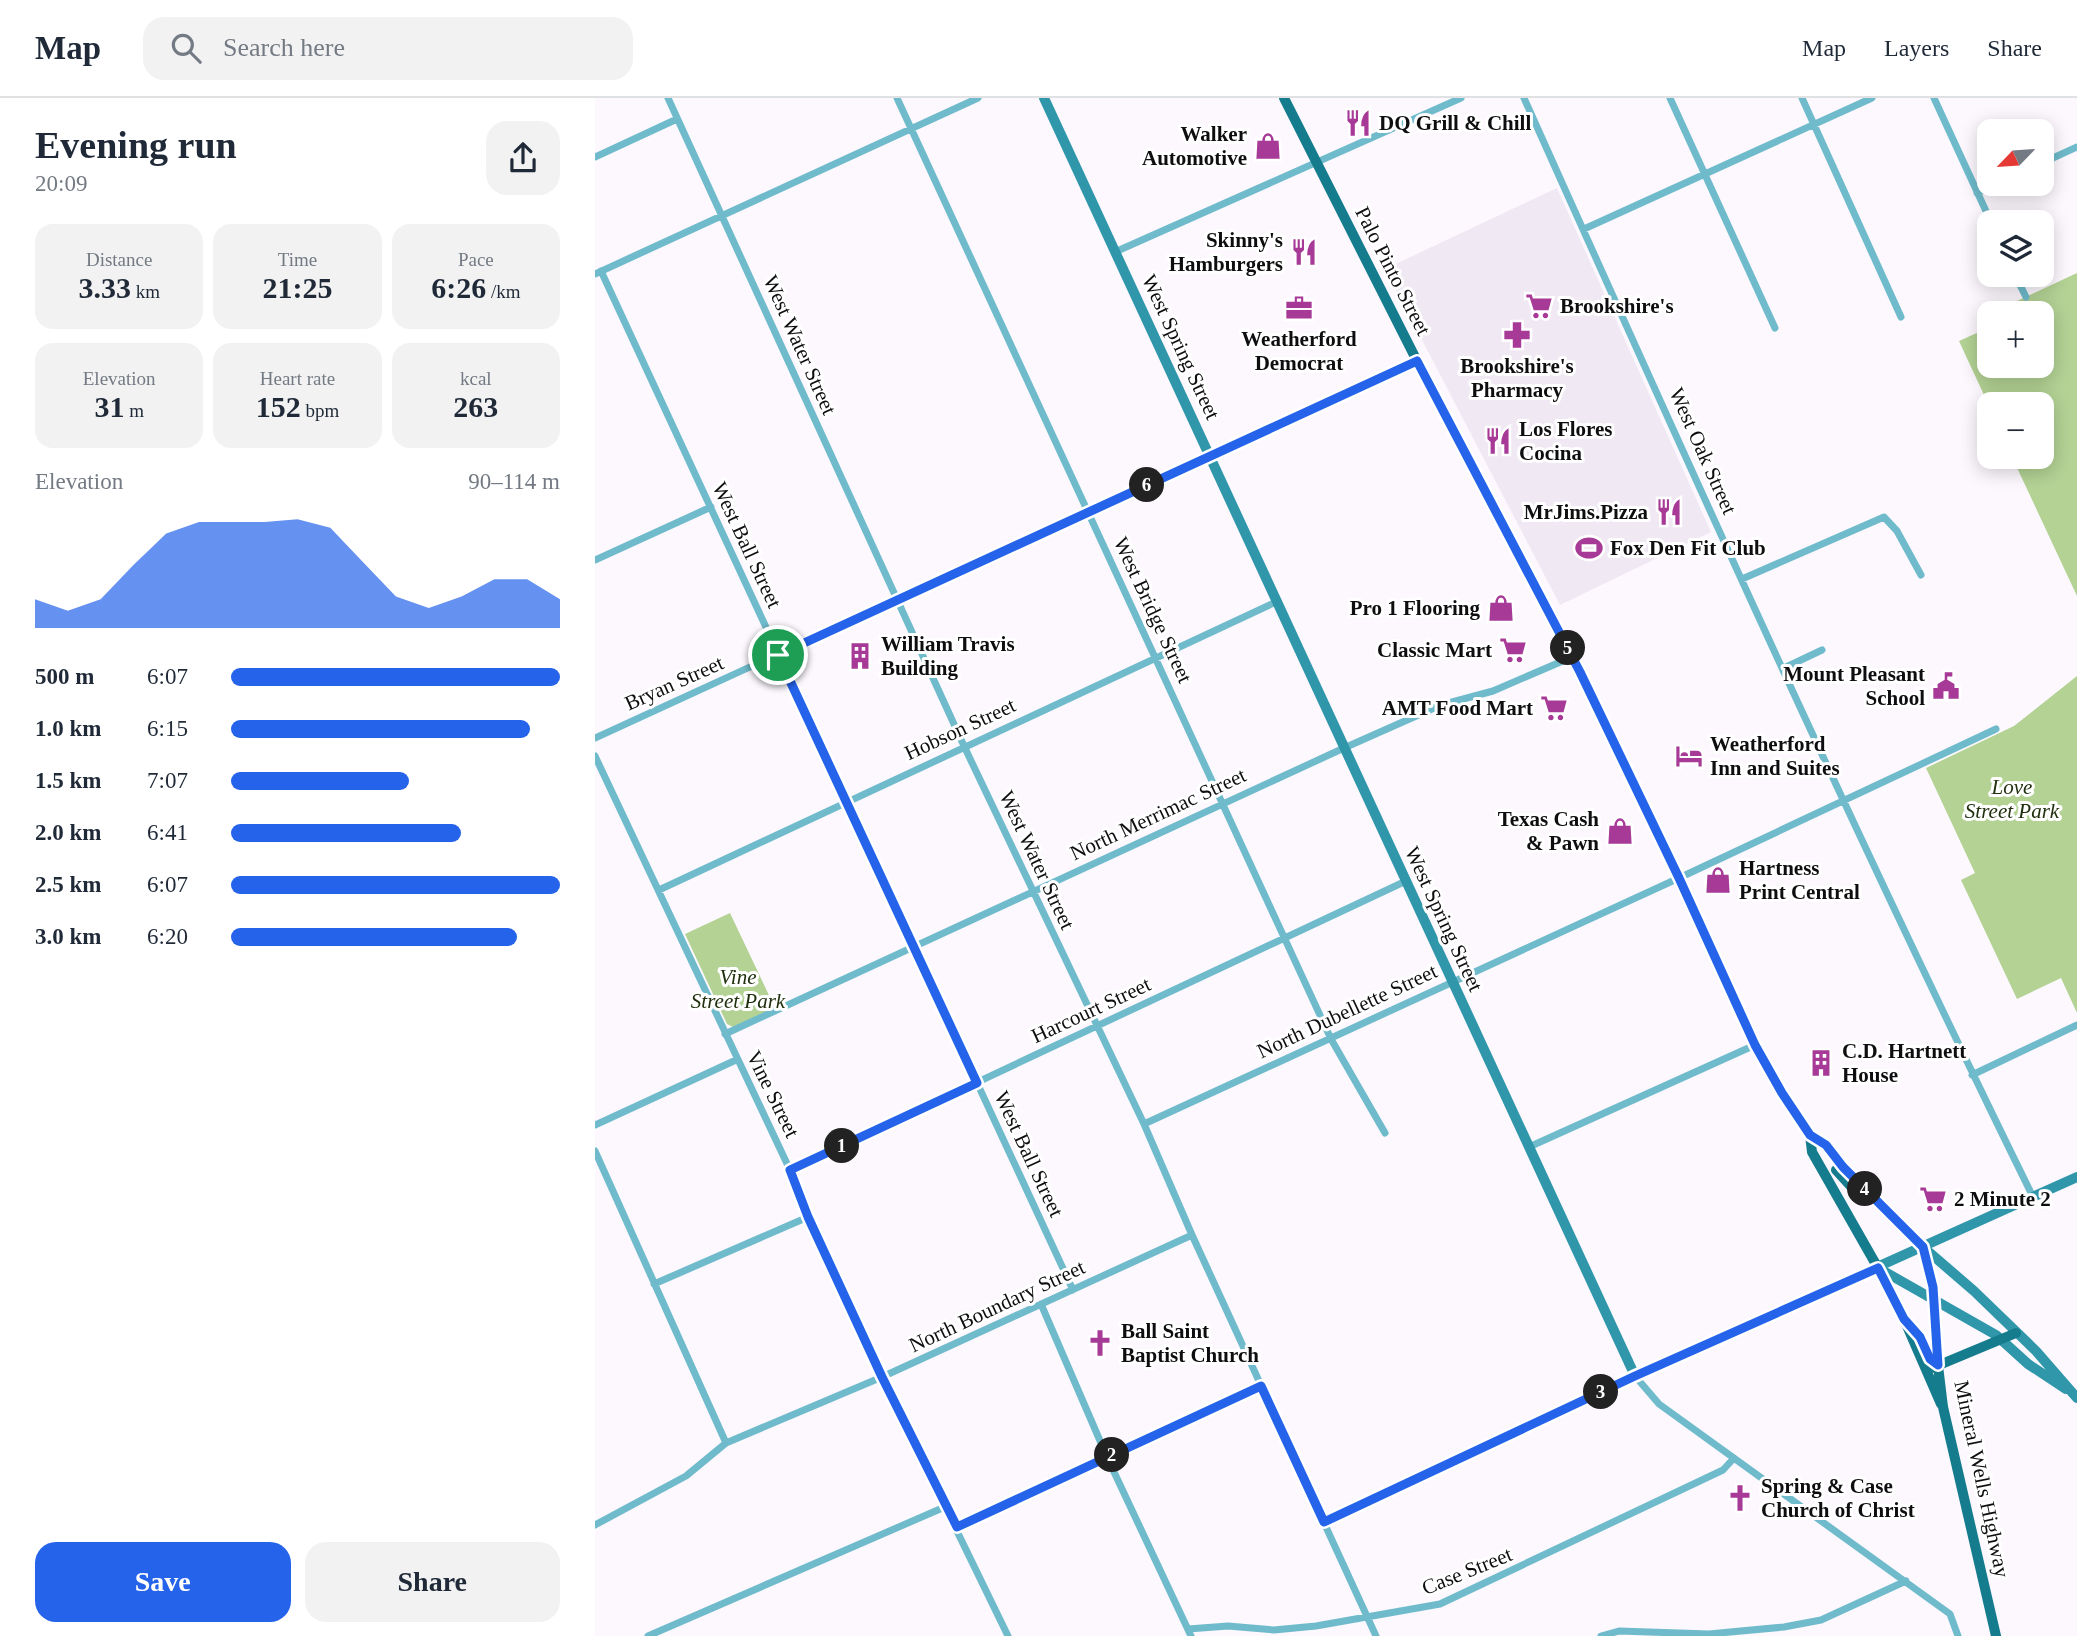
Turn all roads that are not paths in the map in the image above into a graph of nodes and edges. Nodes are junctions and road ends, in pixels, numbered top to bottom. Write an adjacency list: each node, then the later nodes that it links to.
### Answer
1 (668, 98): 12 (street, West Water Street)
2 (897, 98): 14 (street, West Bridge Street)
3 (978, 98): 14 (street)
4 (1044, 98): 23 (street, West Spring Street)
5 (1284, 98): 18 (main road, Palo Pinto Street)
6 (1461, 98): 18 (street)
7 (1524, 98): 22 (street, West Oak Street)
8 (1670, 98): 19 (street)
9 (1802, 98): 13 (street)
10 (1872, 98): 13 (street)
11 (1934, 98): 20 (street)
12 (677, 120): 17 (street); 21 (street, West Water Street)
13 (1814, 125): 19 (street); 27 (street)
14 (912, 130): 21 (street); 32 (street, West Bridge Street)
15 (2077, 147): 16 (street)
16 (2055, 157)
17 (595, 158)
18 (1315, 162): 23 (street); 29 (main road, Palo Pinto Street)
19 (1705, 175): 22 (street); 28 (street)
20 (1977, 193)
21 (723, 216): 24 (street); 36 (street, West Water Street)
22 (1584, 229): 35 (street, West Oak Street)
23 (1115, 252): 30 (street, West Spring Street)
24 (598, 272): 31 (street, West Ball Street)
25 (2021, 287): 26 (street)
26 (2026, 297)
27 (1901, 317)
28 (1775, 328)
29 (1417, 361): 30 (street, Bryan Street); 40 (main road, Palo Pinto Street)
30 (1210, 455): 32 (street, Bryan Street); 37 (street, West Spring Street)
31 (711, 507): 33 (street); 39 (street, West Ball Street)
32 (1088, 513): 36 (street, Bryan Street); 41 (street, West Bridge Street)
33 (595, 560)
34 (1921, 575): 35 (street)
35 (1742, 579): 42 (street, West Oak Street)
36 (897, 601): 39 (street, Bryan Street); 45 (street, West Water Street)
37 (1278, 601): 41 (street, Hobson Street); 46 (street, West Spring Street)
38 (1822, 650): 42 (street)
39 (778, 655): 44 (street, Bryan Street); 49 (street, West Ball Street)
40 (1572, 657): 46 (street, North Merrimac Street); 51 (main road, Palo Pinto Street)
41 (1156, 658): 45 (street, Hobson Street); 50 (street, West Bridge Street)
42 (1784, 668): 48 (street, West Oak Street)
43 (1996, 729): 48 (street, North Dubellette Street)
44 (595, 738)
45 (964, 746): 49 (street, Hobson Street); 54 (street, West Water Street)
46 (1343, 748): 50 (street, North Merrimac Street); 52 (street, West Spring Street)
47 (595, 756): 53 (street, Vine Street)
48 (1844, 800): 51 (street, North Dubellette Street); 64 (street, West Oak Street)
49 (847, 802): 53 (street, Hobson Street); 56 (street, West Ball Street)
50 (1222, 803): 54 (street, North Merrimac Street); 55 (street, West Bridge Street)
51 (1679, 878): 57 (street, North Dubellette Street); 62 (main road, Palo Pinto Street)
52 (1406, 881): 55 (street, Harcourt Street); 57 (street, West Spring Street)
53 (659, 890): 60 (street, Vine Street)
54 (1033, 891): 56 (street, North Merrimac Street); 59 (street, West Water Street)
55 (1286, 938): 59 (street, Harcourt Street); 61 (street, West Bridge Street)
56 (914, 947): 60 (street, North Merrimac Street); 65 (street, West Ball Street)
57 (1452, 981): 61 (street, North Dubellette Street); 70 (street, West Spring Street)
58 (2077, 1025): 64 (street)
59 (1097, 1027): 65 (street, Harcourt Street); 66 (street, West Water Street)
60 (725, 1034): 63 (street, Vine Street)
61 (1331, 1039): 66 (street, North Dubellette Street); 68 (street, West Bridge Street)
62 (1755, 1045): 69 (main road, Palo Pinto Street); 70 (street)
63 (736, 1060): 67 (street); 72 (street, Vine Street)
64 (1972, 1075): 75 (street, West Oak Street)
65 (977, 1083): 72 (street, Harcourt Street); 81 (street, West Ball Street)
66 (1144, 1124): 77 (street, West Water Street)
67 (595, 1125)
68 (1385, 1133)
69 (1810, 1135): 73 (main road, Palo Pinto Street); 73 (main road, Palo Pinto Street)
70 (1529, 1147): 89 (street, West Spring Street)
71 (595, 1151): 80 (street)
72 (790, 1170): 76 (street, Vine Street)
73 (1835, 1171): 78 (main road, Palo Pinto Street); 79 (main road, Palo Pinto Street)
74 (2077, 1177): 75 (street)
75 (2033, 1197): 78 (street)
76 (808, 1217): 80 (street); 90 (street, Vine Street)
77 (1192, 1235): 81 (street, North Boundary Street); 91 (street, West Water Street)
78 (1923, 1247): 79 (street); 82 (main road, Mineral Wells Highway); 85 (street)
79 (1878, 1268): 82 (street); 84 (main road, Palo Pinto Street); 89 (street)
80 (655, 1284): 95 (street)
81 (1073, 1290): 83 (street, North Boundary Street)
82 (1933, 1298): 86 (street); 87 (main road, Mineral Wells Highway)
83 (1041, 1304): 90 (street, North Boundary Street); 96 (street)
84 (1904, 1319): 87 (main road); 88 (main road, Palo Pinto Street)
85 (2016, 1332): 86 (main road); 92 (street)
86 (2001, 1340): 87 (main road); 92 (street)
87 (1938, 1365): 88 (main road); 94 (main road, Mineral Wells Highway)
88 (1926, 1370): 94 (main road, Palo Pinto Street)
89 (1635, 1376): 97 (street, West Spring Street); 99 (street)
90 (882, 1377): 95 (street, North Boundary Street); 98 (street, Vine Street)
91 (1261, 1386): 96 (street); 99 (street, West Water Street)
92 (2066, 1389): 93 (street)
93 (2077, 1398)
94 (1943, 1407): 110 (main road, Mineral Wells Highway)
95 (726, 1443): 100 (street, North Boundary Street)
96 (1107, 1457): 101 (street); 104 (street)
97 (1734, 1458): 102 (street, West Spring Street); 103 (street, Case Street)
98 (947, 1506): 101 (street, Vine Street); 105 (street)
99 (1324, 1522): 103 (street, West Water Street)
100 (595, 1525)
101 (957, 1527): 106 (street, Vine Street)
102 (1906, 1581): 108 (street); 109 (street, West Spring Street)
103 (1366, 1617): 104 (street, Case Street); 107 (street, West Water Street)
104 (1189, 1633)
105 (648, 1636)
106 (1008, 1636)
107 (1376, 1636)
108 (1601, 1636)
109 (1958, 1636)
110 (1996, 1636)

